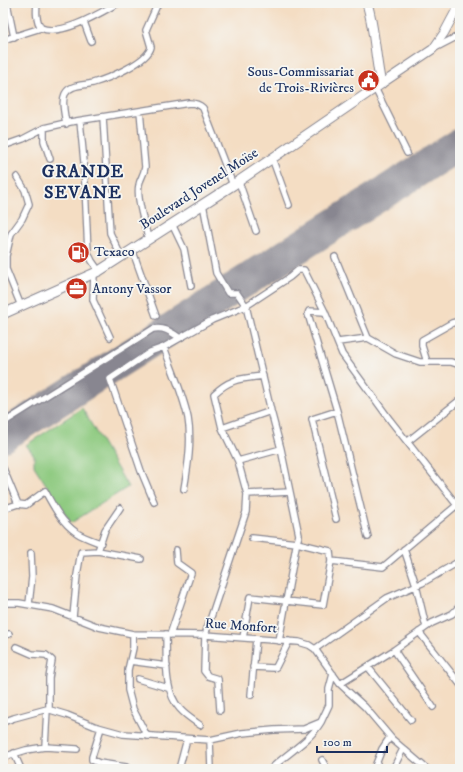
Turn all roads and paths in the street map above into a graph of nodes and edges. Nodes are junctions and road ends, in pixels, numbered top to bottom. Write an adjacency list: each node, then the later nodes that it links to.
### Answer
1 (7, 3): 10 (street)
2 (37, 3): 8 (street)
3 (118, 3): 7 (street)
4 (158, 3): 18 (street)
5 (367, 3): 14 (main road)
6 (460, 3): 13 (main road)
7 (84, 22): 8 (street); 12 (street)
8 (41, 28): 10 (street)
9 (460, 35): 13 (street)
10 (14, 37): 11 (street)
11 (3, 40)
12 (92, 42)
13 (433, 49): 14 (main road)
14 (378, 86): 21 (street); 22 (main road, Boulevard Jovenel Moïse)
15 (140, 111): 16 (street); 25 (street); 30 (street)
16 (103, 117): 17 (street); 32 (street)
17 (80, 121): 18 (street); 34 (street)
18 (66, 124): 19 (street)
19 (44, 128): 20 (street); 23 (street)
20 (3, 146)
21 (407, 153)
22 (272, 158): 25 (main road, Boulevard Jovenel Moïse); 27 (street)
23 (50, 159)
24 (17, 177): 36 (street)
25 (236, 183): 26 (main road, Boulevard Jovenel Moïse); 29 (street)
26 (202, 204): 28 (main road, Boulevard Jovenel Moïse); 37 (street)
27 (289, 205)
28 (172, 224): 30 (main road, Boulevard Jovenel Moïse); 35 (street)
29 (256, 231)
30 (148, 238): 31 (main road, Boulevard Jovenel Moïse)
31 (132, 249): 32 (main road, Boulevard Jovenel Moïse); 40 (street)
32 (121, 256): 34 (main road, Boulevard Jovenel Moïse)
33 (335, 257): 44 (street)
34 (96, 272): 36 (main road, Boulevard Jovenel Moïse); 42 (street)
35 (191, 286)
36 (21, 306): 39 (main road, Boulevard Jovenel Moïse)
37 (246, 306): 38 (street); 43 (street); 49 (street)
38 (325, 312): 45 (street); 53 (street)
39 (3, 314)
40 (156, 316)
41 (460, 321): 47 (street)
42 (110, 337)
43 (180, 338): 46 (street); 54 (street)
44 (368, 338): 45 (street); 47 (street)
45 (338, 342): 56 (street)
46 (164, 347): 60 (street); 63 (street)
47 (427, 362): 48 (street)
48 (460, 365)
49 (263, 376): 52 (street); 55 (street)
50 (460, 400): 56 (street)
51 (3, 411): 54 (street)
52 (271, 411): 55 (street); 57 (street)
53 (337, 411): 68 (street); 69 (street)
54 (5, 422)
55 (222, 428): 58 (street)
56 (408, 442): 65 (street)
57 (281, 449): 58 (street); 61 (street)
58 (238, 461): 62 (street)
59 (3, 468): 64 (street)
60 (184, 489)
61 (290, 492): 62 (street); 72 (street)
62 (247, 494): 90 (street)
63 (154, 502)
64 (18, 504): 67 (street); 71 (street)
65 (458, 507): 73 (street)
66 (120, 508): 71 (street)
67 (3, 509)
68 (336, 518)
69 (368, 537)
70 (252, 538): 72 (street)
71 (100, 543): 75 (street)
72 (297, 543): 78 (street); 81 (street)
73 (404, 549): 78 (street); 80 (street)
74 (176, 550): 89 (street)
75 (98, 551): 77 (street); 85 (street)
76 (31, 553): 83 (street)
77 (141, 559)
78 (332, 561): 81 (street)
79 (460, 561): 80 (street)
80 (416, 585): 86 (street); 96 (street)
81 (286, 602): 91 (street); 93 (street)
82 (3, 603): 83 (street, Rue Monfort)
83 (29, 604): 85 (street, Rue Monfort)
84 (460, 606): 86 (street)
85 (73, 616): 88 (street, Rue Monfort)
86 (426, 627): 87 (street)
87 (419, 632): 97 (street); 105 (street)
88 (133, 634): 89 (street, Rue Monfort); 98 (street)
89 (168, 635): 90 (street, Rue Monfort); 99 (street)
90 (205, 635): 91 (street, Rue Monfort); 110 (street)
91 (243, 638): 92 (street, Rue Monfort)
92 (256, 639): 93 (street, Rue Monfort); 100 (street)
93 (279, 641): 94 (street, Rue Monfort)
94 (289, 641): 96 (street, Rue Monfort); 100 (street)
95 (16, 647): 109 (street)
96 (315, 649): 102 (street)
97 (394, 650): 101 (street); 108 (street)
98 (130, 661): 99 (street); 116 (street)
99 (167, 666): 106 (street)
100 (253, 667): 107 (street)
101 (368, 667): 104 (street); 111 (street)
102 (333, 674): 104 (street); 113 (street)
103 (138, 679): 106 (street)
104 (340, 684): 117 (street)
105 (460, 684)
106 (168, 688): 114 (street)
107 (251, 695)
108 (433, 707)
109 (48, 709): 112 (street); 115 (street); 120 (street)
110 (220, 710)
111 (411, 720)
112 (3, 722)
113 (321, 722): 119 (street); 131 (street)
114 (200, 724)
115 (101, 728): 116 (street); 127 (street)
116 (147, 736): 118 (street)
117 (390, 737): 121 (street); 133 (street)
118 (187, 739): 119 (street); 129 (street)
119 (210, 740): 130 (street)
120 (45, 747): 122 (street); 124 (street)
121 (403, 748): 134 (street); 135 (street)
122 (77, 749)
123 (3, 750): 125 (street)
124 (14, 753): 125 (street); 128 (street)
125 (4, 756)
126 (322, 760): 132 (street)
127 (126, 768)
128 (21, 769)
129 (179, 769)
130 (211, 769)
131 (271, 769)
132 (327, 769)
133 (374, 769)
134 (394, 769)
135 (427, 769)

